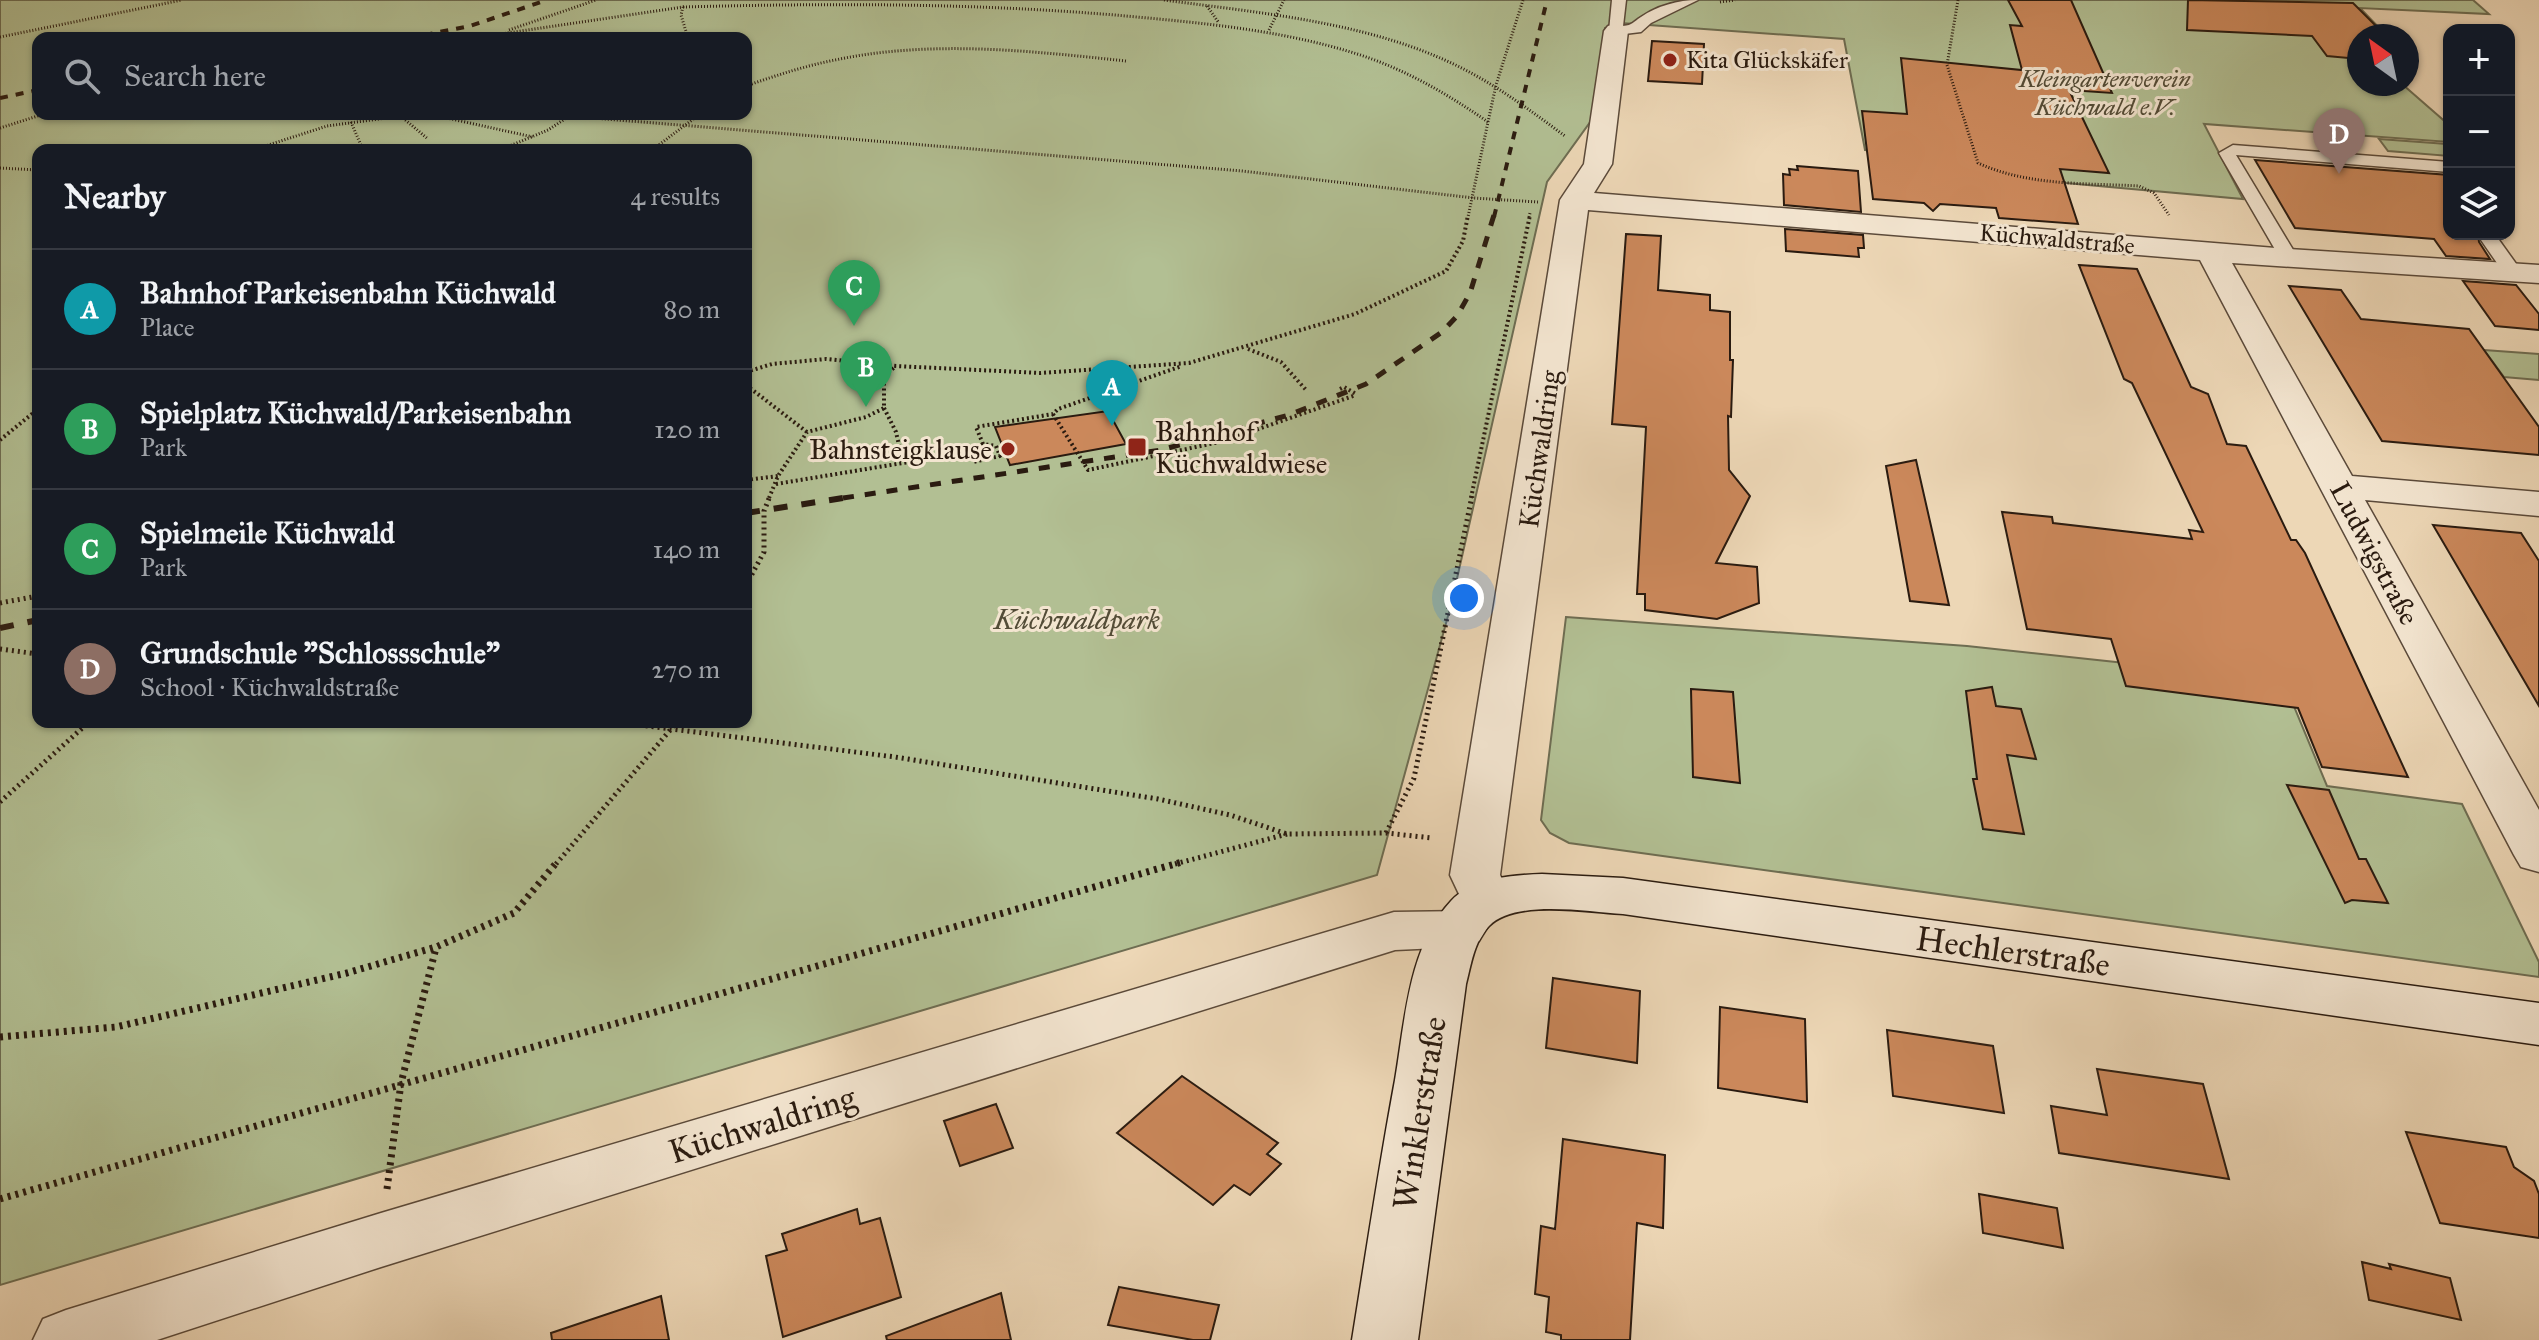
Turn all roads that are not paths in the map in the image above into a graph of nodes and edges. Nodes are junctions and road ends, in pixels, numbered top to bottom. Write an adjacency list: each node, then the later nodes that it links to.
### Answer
1 (1619, 0): 3 (lane, Küchwaldring)
2 (1691, 0): 3 (lane)
3 (1616, 31): 5 (street, Küchwaldring)
4 (2443, 167): 8 (lane)
5 (1575, 200): 7 (street, Küchwaldstraße); 13 (street, Küchwaldring)
6 (2490, 240): 9 (lane)
7 (2204, 251): 8 (street, Küchwaldstraße); 10 (street, Ludwigstraße)
8 (2289, 258): 9 (street, Küchwaldstraße)
9 (2526, 273)
10 (2340, 486): 11 (street); 12 (street, Ludwigstraße)
11 (2539, 504)
12 (2539, 855)
13 (1474, 914): 14 (street, Hechlerstraße); 15 (street, Küchwaldring); 16 (street, Winklerstraße)
14 (2539, 1024)
15 (66, 1340)
16 (1385, 1340)

